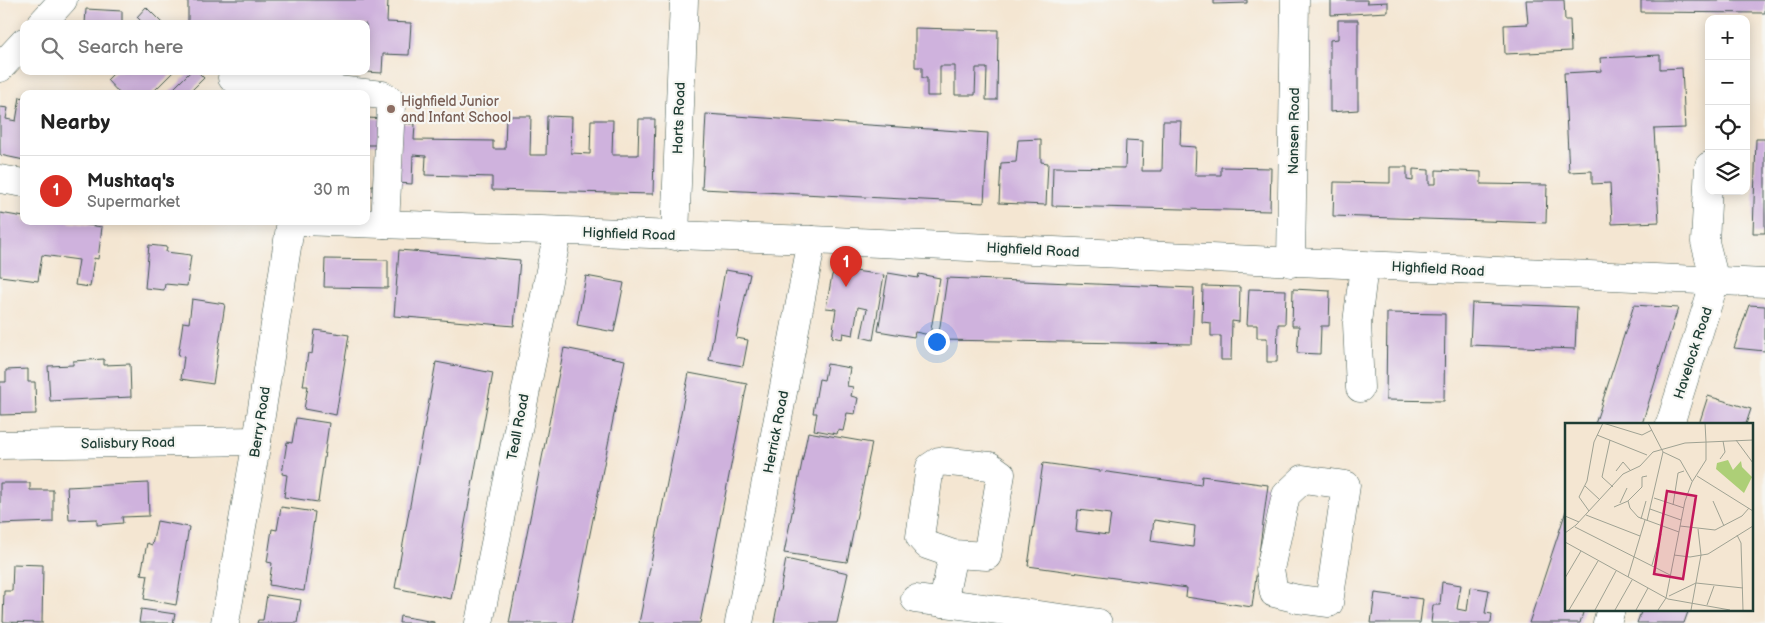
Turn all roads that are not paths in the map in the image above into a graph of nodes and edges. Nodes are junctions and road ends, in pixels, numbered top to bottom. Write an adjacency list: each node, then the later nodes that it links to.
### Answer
1 (63, 0): 4 (street)
2 (684, 0): 17 (street, Harts Road)
3 (1295, 0): 19 (street, Nansen Road)
4 (45, 20)
5 (20, 46): 6 (street)
6 (0, 68)
7 (232, 78): 8 (street)
8 (338, 90)
9 (370, 94): 14 (street)
10 (0, 179): 11 (street)
11 (20, 182)
12 (1707, 195): 21 (street)
13 (370, 223): 14 (street, Highfield Road)
14 (384, 224): 16 (street, Highfield Road)
15 (289, 225): 25 (street, Berry Road)
16 (558, 231): 17 (street, Highfield Road); 33 (street, Teall Road)
17 (675, 236): 18 (street, Highfield Road)
18 (812, 240): 19 (street, Highfield Road); 34 (street, Herrick Road)
19 (1291, 263): 20 (street, Highfield Road)
20 (1364, 266): 21 (street, Highfield Road); 23 (street)
21 (1715, 281): 22 (street, Highfield Road); 24 (street, Havelock Road)
22 (1765, 282)
23 (1360, 388)
24 (1670, 423)
25 (257, 442): 26 (street, Salisbury Road); 32 (street, Berry Road)
26 (0, 445)
27 (953, 554): 29 (street)
28 (915, 600): 29 (street)
29 (943, 603): 31 (street)
30 (1611, 610): 35 (street)
31 (1083, 622)
32 (225, 623)
33 (479, 623)
34 (739, 623)
35 (1607, 623)

